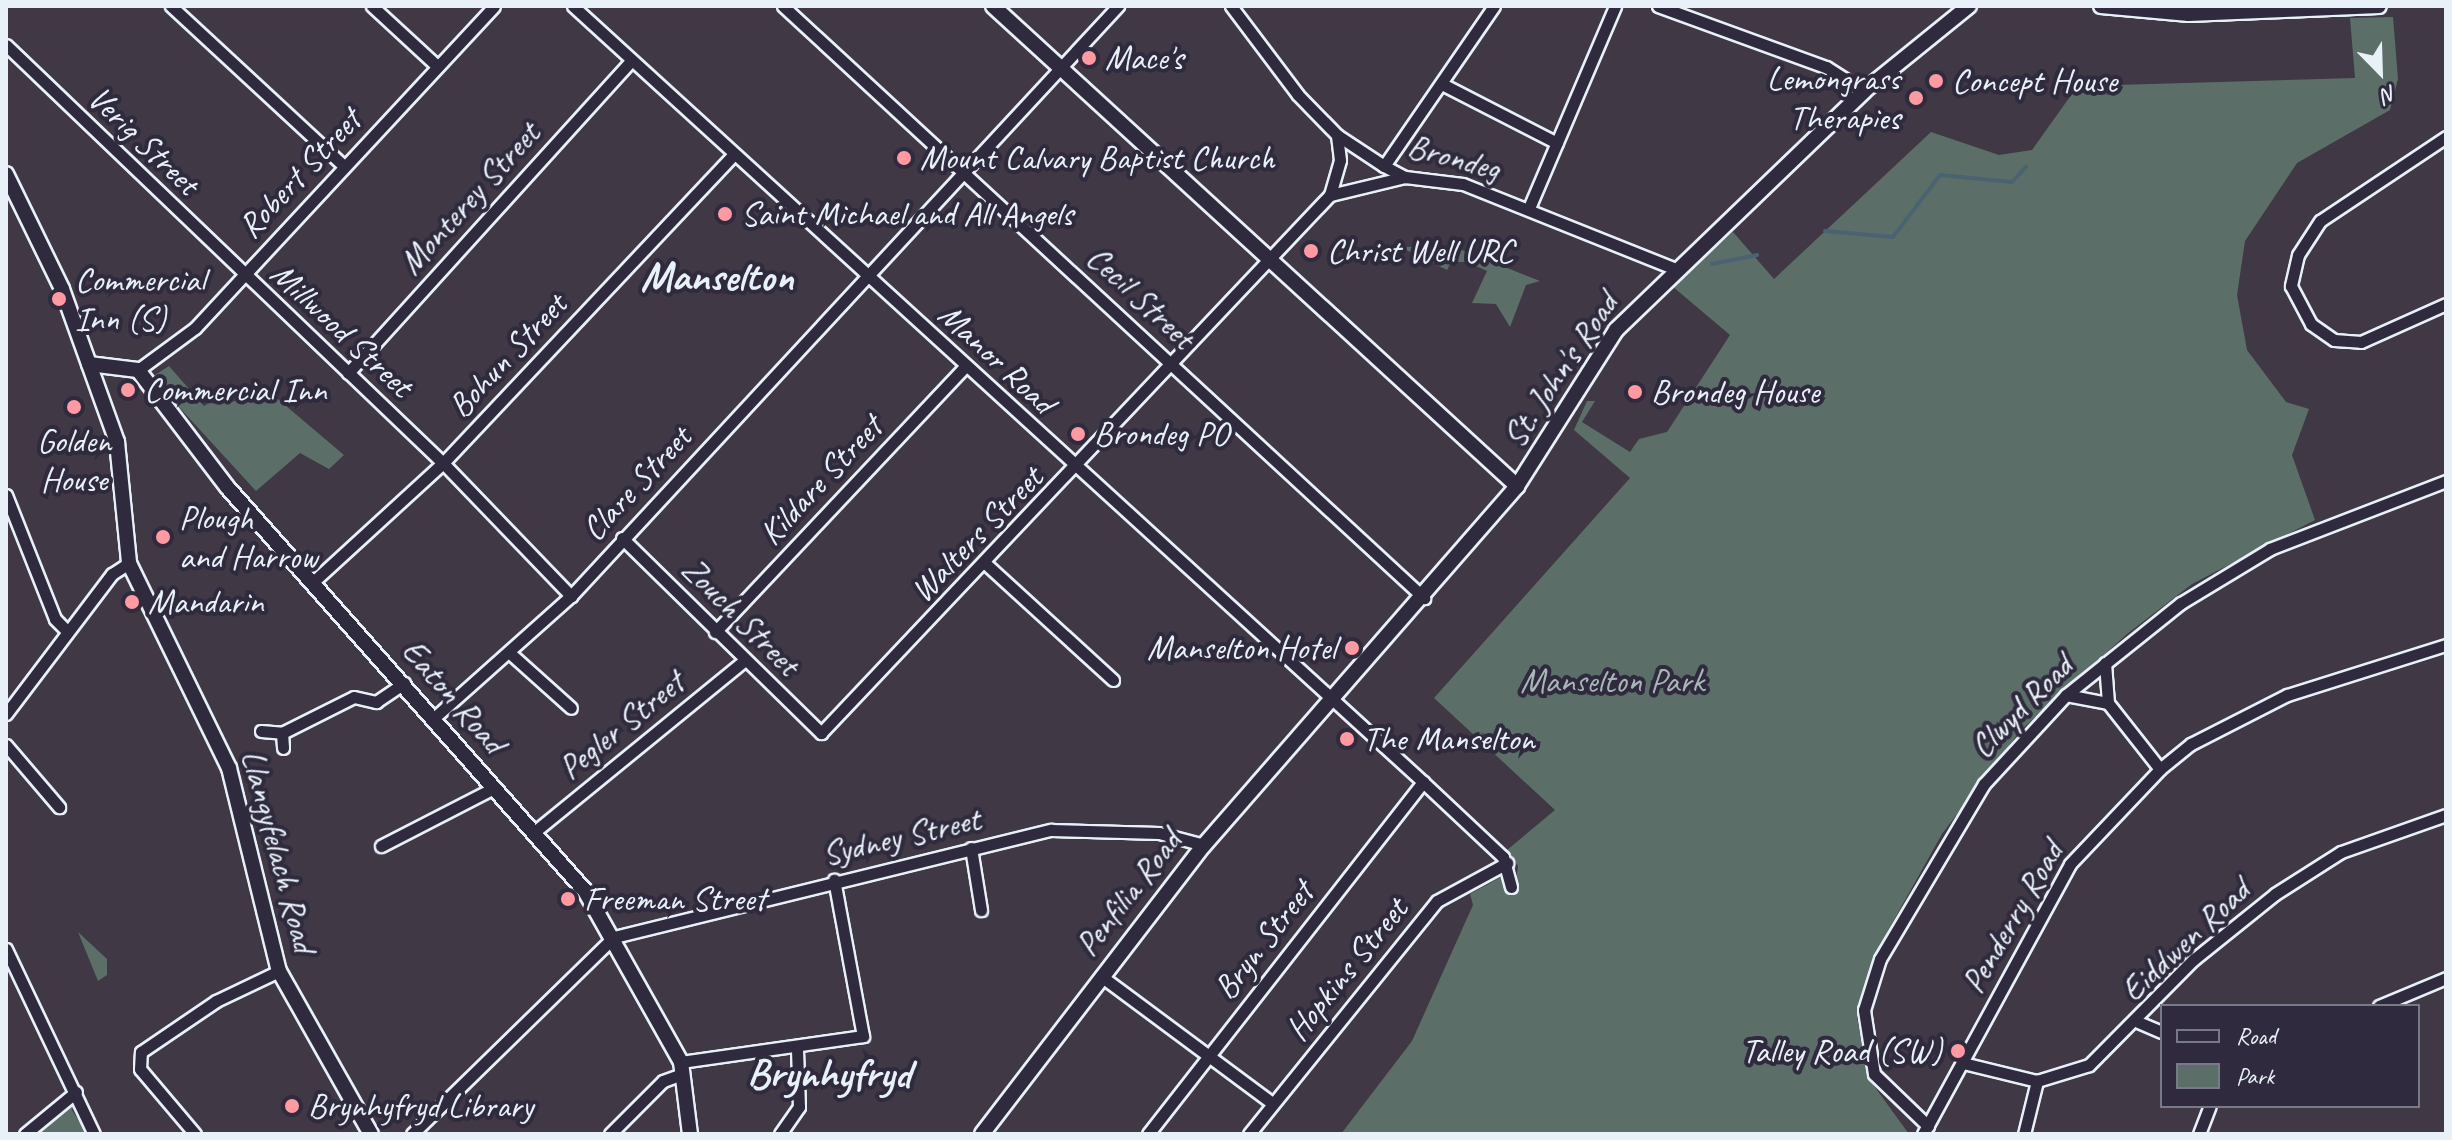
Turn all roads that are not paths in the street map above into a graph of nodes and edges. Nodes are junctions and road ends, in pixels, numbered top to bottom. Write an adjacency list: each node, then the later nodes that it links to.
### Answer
1 (171, 6): 25 (street)
2 (372, 6): 17 (street)
3 (494, 6): 17 (street, Robert Street)
4 (573, 6): 16 (street, Manor Road)
5 (783, 6): 27 (street, Cecil Street)
6 (993, 6): 18 (street)
7 (1118, 6): 18 (street, Clare Street)
8 (1231, 6): 21 (street, Brondeg)
9 (1494, 6): 19 (street)
10 (1615, 6): 23 (street)
11 (1658, 6): 20 (street)
12 (1969, 6): 20 (street, St. John's Road)
13 (2101, 6): 14 (street)
14 (2379, 6)
15 (6, 45): 34 (street, Verig Street)
16 (631, 61): 24 (street, Manor Road); 41 (street, Monterey Street)
17 (437, 66): 25 (street, Robert Street)
18 (1057, 66): 27 (street, Clare Street); 32 (street)
19 (1442, 84): 23 (street); 26 (street)
20 (1864, 91): 33 (street, St. John's Road)
21 (1337, 135): 26 (street, Brondeg); 30 (street, Walters Street)
22 (2446, 137): 36 (street)
23 (1557, 143): 31 (street)
24 (732, 156): 35 (street, Manor Road); 42 (street, Bohun Street)
25 (344, 166): 34 (street, Robert Street)
26 (1384, 166): 29 (street, Brondeg)
27 (961, 170): 35 (street, Clare Street); 37 (street, Cecil Street)
28 (6, 174): 38 (street, Llangyfelach Road)
29 (1405, 177): 30 (street); 31 (street, Brondeg)
30 (1330, 195): 32 (street, Walters Street)
31 (1529, 208): 33 (street, Brondeg)
32 (1272, 261): 37 (street, Walters Street); 45 (street)
33 (1673, 268): 45 (street, St. John's Road)
34 (243, 274): 40 (street, Robert Street); 41 (street, Millwood Street)
35 (867, 275): 39 (street, Manor Road); 47 (street, Clare Street)
36 (2446, 304)
37 (1172, 363): 43 (street, Walters Street); 52 (street, Cecil Street)
38 (89, 364): 40 (street); 48 (street, Llangyfelach Road)
39 (965, 367): 43 (street, Manor Road); 54 (street, Kildare Street)
40 (138, 370): 50 (street, Eaton Road)
41 (348, 373): 42 (street, Millwood Street)
42 (443, 463): 50 (street, Bohun Street); 51 (street, Millwood Street)
43 (1077, 470): 49 (street, Walters Street); 62 (street, Manor Road)
44 (2446, 481): 58 (street, Clwyd Road)
45 (1517, 486): 52 (street, St. John's Road)
46 (7, 501): 53 (street)
47 (622, 538): 51 (street, Clare Street); 54 (street, Zouch Street)
48 (129, 563): 53 (street); 87 (street, Llangyfelach Road)
49 (986, 564): 59 (street); 69 (street, Walters Street)
50 (313, 582): 60 (street, Eaton Road)
51 (571, 596): 56 (street, Clare Street)
52 (1424, 598): 62 (street, St. John's Road)
53 (67, 631): 65 (street)
54 (715, 632): 57 (street, Zouch Street)
55 (2446, 645): 72 (street, Penderry Road)
56 (512, 655): 64 (street); 66 (street, Clare Street)
57 (744, 661): 69 (street, Zouch Street); 77 (street, Pegler Street)
58 (2105, 663): 61 (street, Clwyd Road); 63 (street)
59 (1113, 680)
60 (404, 683): 66 (street, Eaton Road); 68 (street)
61 (2066, 695): 63 (street); 101 (street, Clwyd Road)
62 (1336, 701): 73 (street, Manor Road); 78 (street, Penfilia Road)
63 (2108, 703): 72 (street)
64 (571, 708)
65 (6, 714)
66 (435, 717): 74 (street, Eaton Road)
67 (261, 731): 68 (street)
68 (282, 733): 71 (street)
69 (821, 733)
70 (6, 745): 75 (street)
71 (283, 748)
72 (2160, 769): 95 (street, Penderry Road)
73 (1423, 782): 81 (street, Manor Road); 94 (street, Bryn Street)
74 (494, 788): 77 (street, Eaton Road); 79 (street)
75 (59, 807)
76 (2446, 815): 91 (street, Eiddwen Road)
77 (533, 833): 85 (street, Eaton Road)
78 (1204, 845): 80 (street, Sydney Street); 88 (street, Penfilia Road)
79 (381, 846)
80 (971, 848): 82 (street, Sydney Street); 84 (street)
81 (1507, 863): 83 (street); 99 (street, Hopkins Street)
82 (834, 880): 85 (street, Sydney Street); 93 (street)
83 (1511, 887)
84 (981, 910)
85 (614, 937): 96 (street, Eaton Road); 106 (street)
86 (6, 949): 98 (street)
87 (279, 971): 104 (street); 105 (street, Llangyfelach Road)
88 (1101, 976): 94 (street); 110 (street, Penfilia Road)
89 (2446, 978): 90 (street)
90 (2384, 1004)
91 (2138, 1022): 92 (street); 97 (street, Eiddwen Road)
92 (2160, 1031)
93 (797, 1049): 96 (street); 109 (street)
94 (1208, 1055): 99 (street); 111 (street, Bryn Street)
95 (1963, 1063): 97 (street); 101 (street, Penderry Road)
96 (682, 1068): 107 (street); 108 (street, Eaton Road)
97 (2037, 1081): 113 (street)
98 (76, 1092): 102 (street); 103 (street)
99 (1272, 1103): 112 (street, Hopkins Street)
100 (2209, 1108): 114 (street)
101 (1926, 1130)
102 (25, 1134)
103 (94, 1134)
104 (195, 1134)
105 (371, 1134)
106 (412, 1134)
107 (610, 1134)
108 (690, 1134)
109 (780, 1134)
110 (982, 1134)
111 (1148, 1134)
112 (1249, 1134)
113 (2024, 1134)
114 (2199, 1134)

